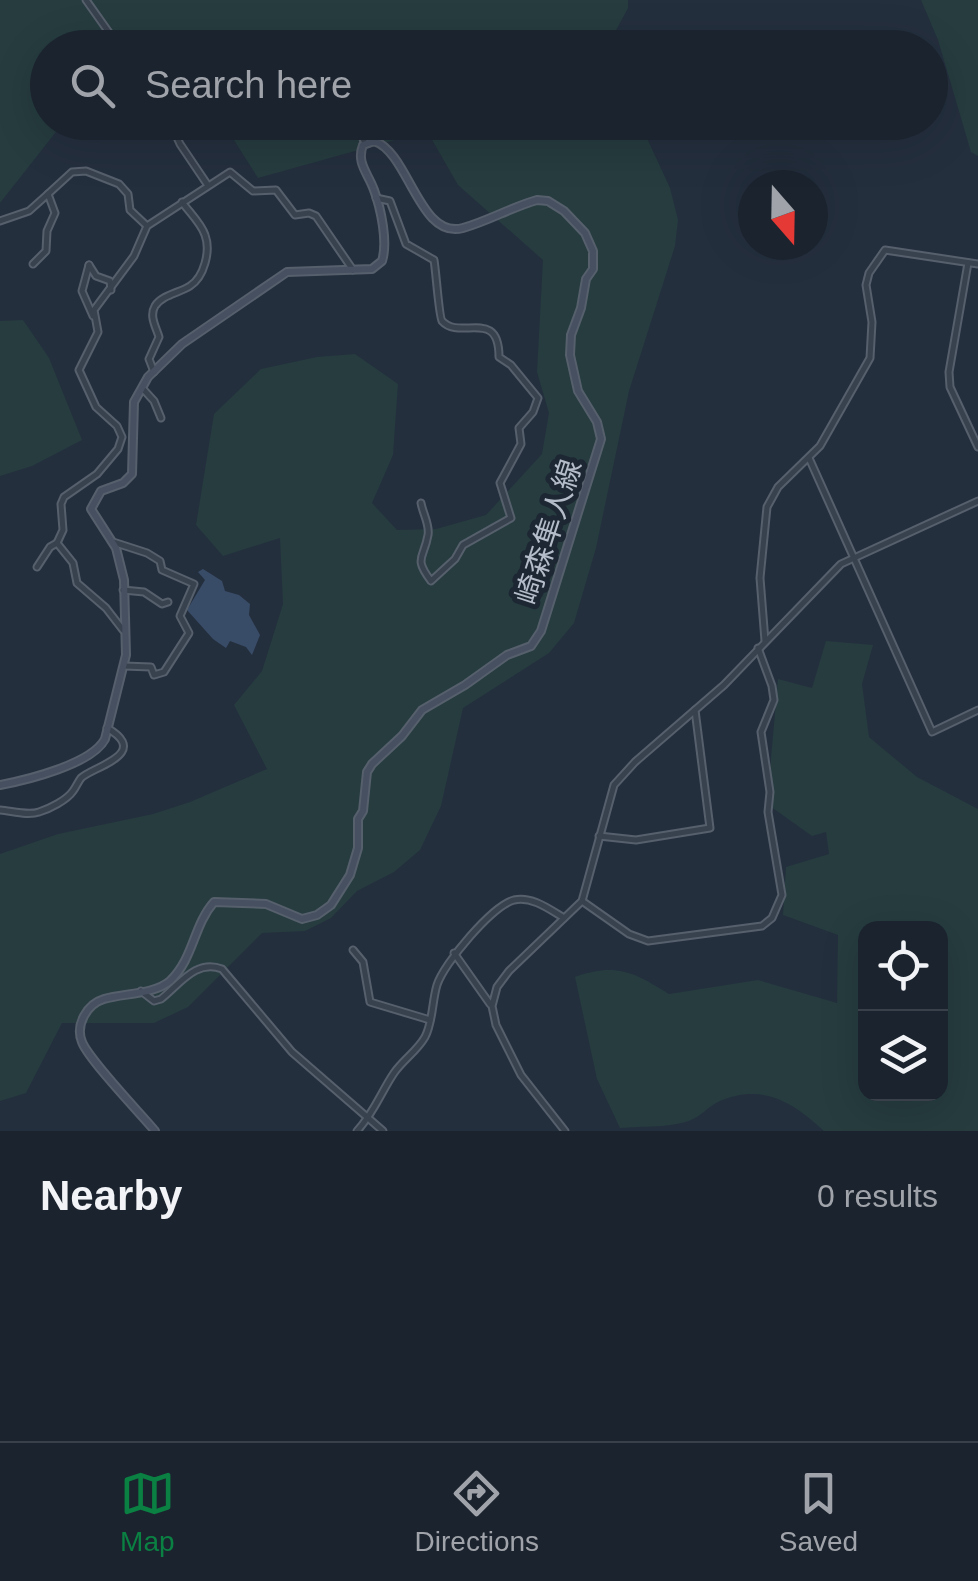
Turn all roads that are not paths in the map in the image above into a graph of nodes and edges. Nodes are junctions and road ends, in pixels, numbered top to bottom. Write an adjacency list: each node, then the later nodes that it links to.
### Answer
1 (86, 0): 2 (street)
2 (107, 30)
3 (178, 140): 5 (street)
4 (366, 142): 7 (main road); 44 (main road, 崎森隼人線)
5 (207, 184): 8 (street); 14 (street)
6 (48, 194): 9 (street); 10 (street); 12 (street)
7 (376, 198): 14 (main road); 23 (street)
8 (182, 202): 10 (street); 17 (street)
9 (0, 222)
10 (147, 226): 15 (street)
11 (968, 262): 13 (street); 20 (street); 21 (street)
12 (33, 264)
13 (978, 264)
14 (352, 270): 17 (main road)
15 (111, 290): 16 (street); 16 (street)
16 (93, 316): 25 (street)
17 (154, 372): 18 (main road)
18 (141, 386): 19 (street); 24 (main road)
19 (161, 418)
20 (978, 447)
21 (809, 458): 26 (street); 31 (street)
22 (978, 500): 26 (street)
23 (421, 503)
24 (113, 542): 28 (main road); 33 (street)
25 (57, 543): 27 (street); 30 (street)
26 (854, 557): 31 (street); 35 (street)
27 (37, 567)
28 (124, 590): 29 (street); 30 (main road)
29 (168, 602)
30 (124, 632): 33 (main road)
31 (765, 641): 32 (street)
32 (758, 648): 34 (street); 40 (street)
33 (124, 666): 36 (main road)
34 (696, 710): 39 (street); 39 (street)
35 (978, 710)
36 (107, 728): 37 (main road); 38 (street)
37 (0, 785)
38 (0, 810)
39 (599, 836): 40 (street)
40 (582, 901): 41 (street)
41 (564, 918): 43 (street); 45 (street)
42 (353, 950): 46 (street)
43 (454, 953): 45 (street); 46 (street)
44 (141, 991): 47 (street); 48 (main road, 崎森隼人線)
45 (492, 1006): 51 (street)
46 (430, 1020): 47 (street)
47 (368, 1119): 49 (street); 50 (street)
48 (156, 1131)
49 (357, 1131)
50 (383, 1131)
51 (565, 1131)

